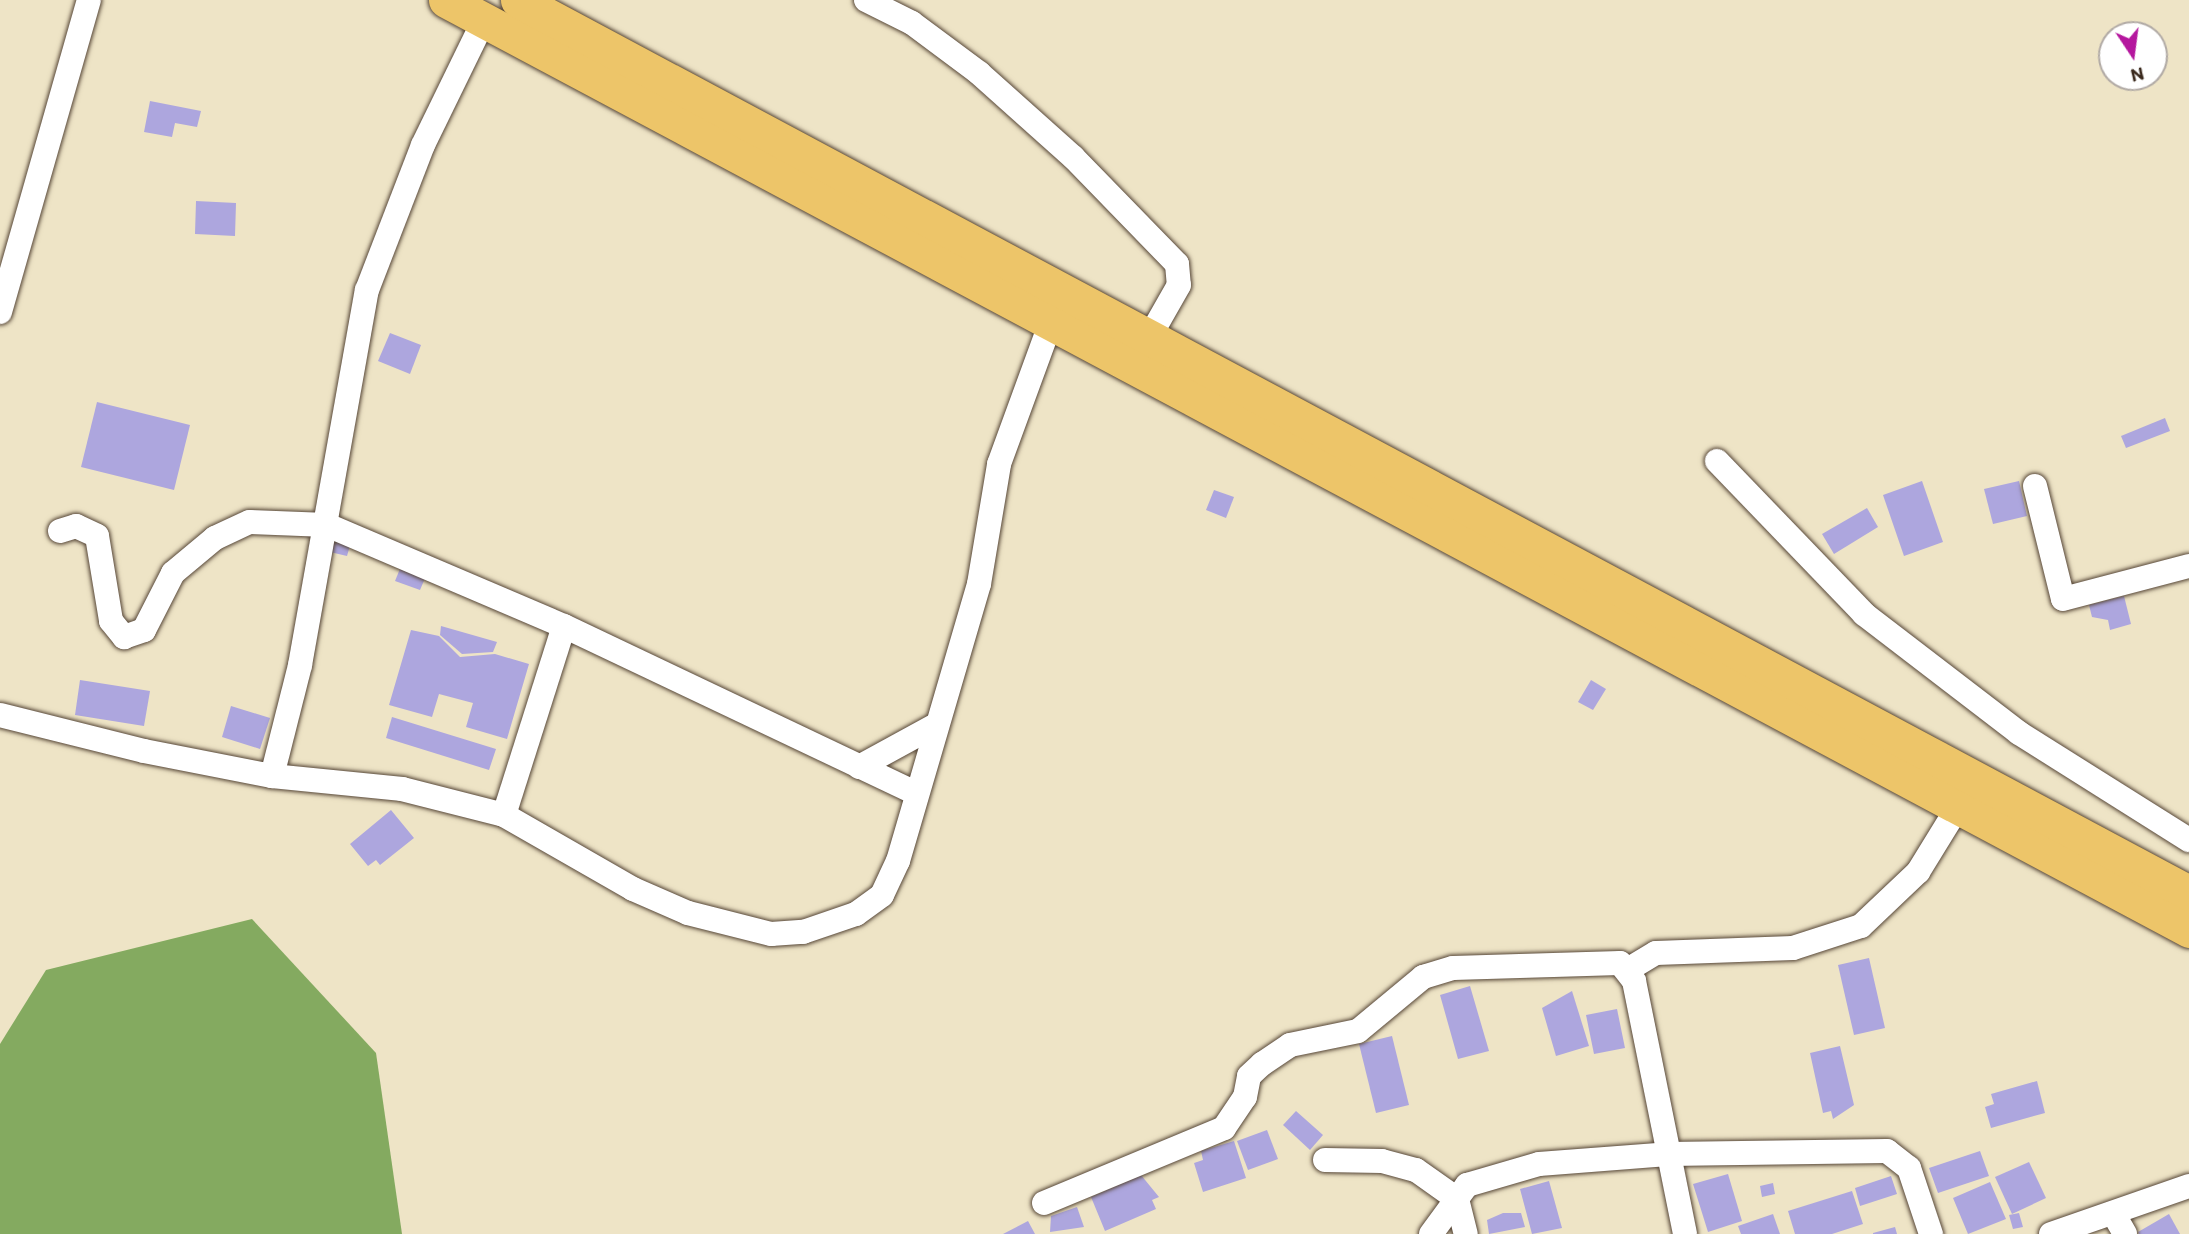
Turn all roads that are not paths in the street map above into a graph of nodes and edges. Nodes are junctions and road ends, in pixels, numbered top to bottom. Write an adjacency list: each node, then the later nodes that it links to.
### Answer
1 (89, 0): 6 (street)
2 (446, 0): 5 (highway)
3 (518, 0): 8 (highway)
4 (866, 0): 8 (street)
5 (484, 20): 7 (highway); 11 (street)
6 (0, 313)
7 (1051, 322): 16 (street); 20 (highway)
8 (1150, 336): 23 (highway)
9 (1717, 461): 22 (street)
10 (2035, 486): 13 (street)
11 (327, 525): 12 (street); 14 (street); 18 (street)
12 (60, 531)
13 (2188, 569)
14 (564, 626): 17 (street); 21 (street)
15 (0, 715): 18 (street)
16 (934, 726): 17 (street); 19 (street)
17 (859, 767): 19 (street)
18 (272, 776): 21 (street)
19 (914, 792): 21 (street)
20 (1958, 807): 24 (highway); 25 (street)
21 (504, 815)
22 (2189, 840)
23 (2189, 893)
24 (2189, 930)
25 (1629, 969): 26 (street); 30 (street)
26 (1668, 1154): 29 (street); 34 (street); 35 (street)
27 (1325, 1160): 29 (street)
28 (2189, 1186): 31 (street)
29 (1457, 1199): 32 (street); 33 (street)
30 (1044, 1203)
31 (2119, 1223): 36 (street)
32 (1431, 1234)
33 (1466, 1234)
34 (1685, 1234)
35 (1931, 1234)
36 (2051, 1234)

